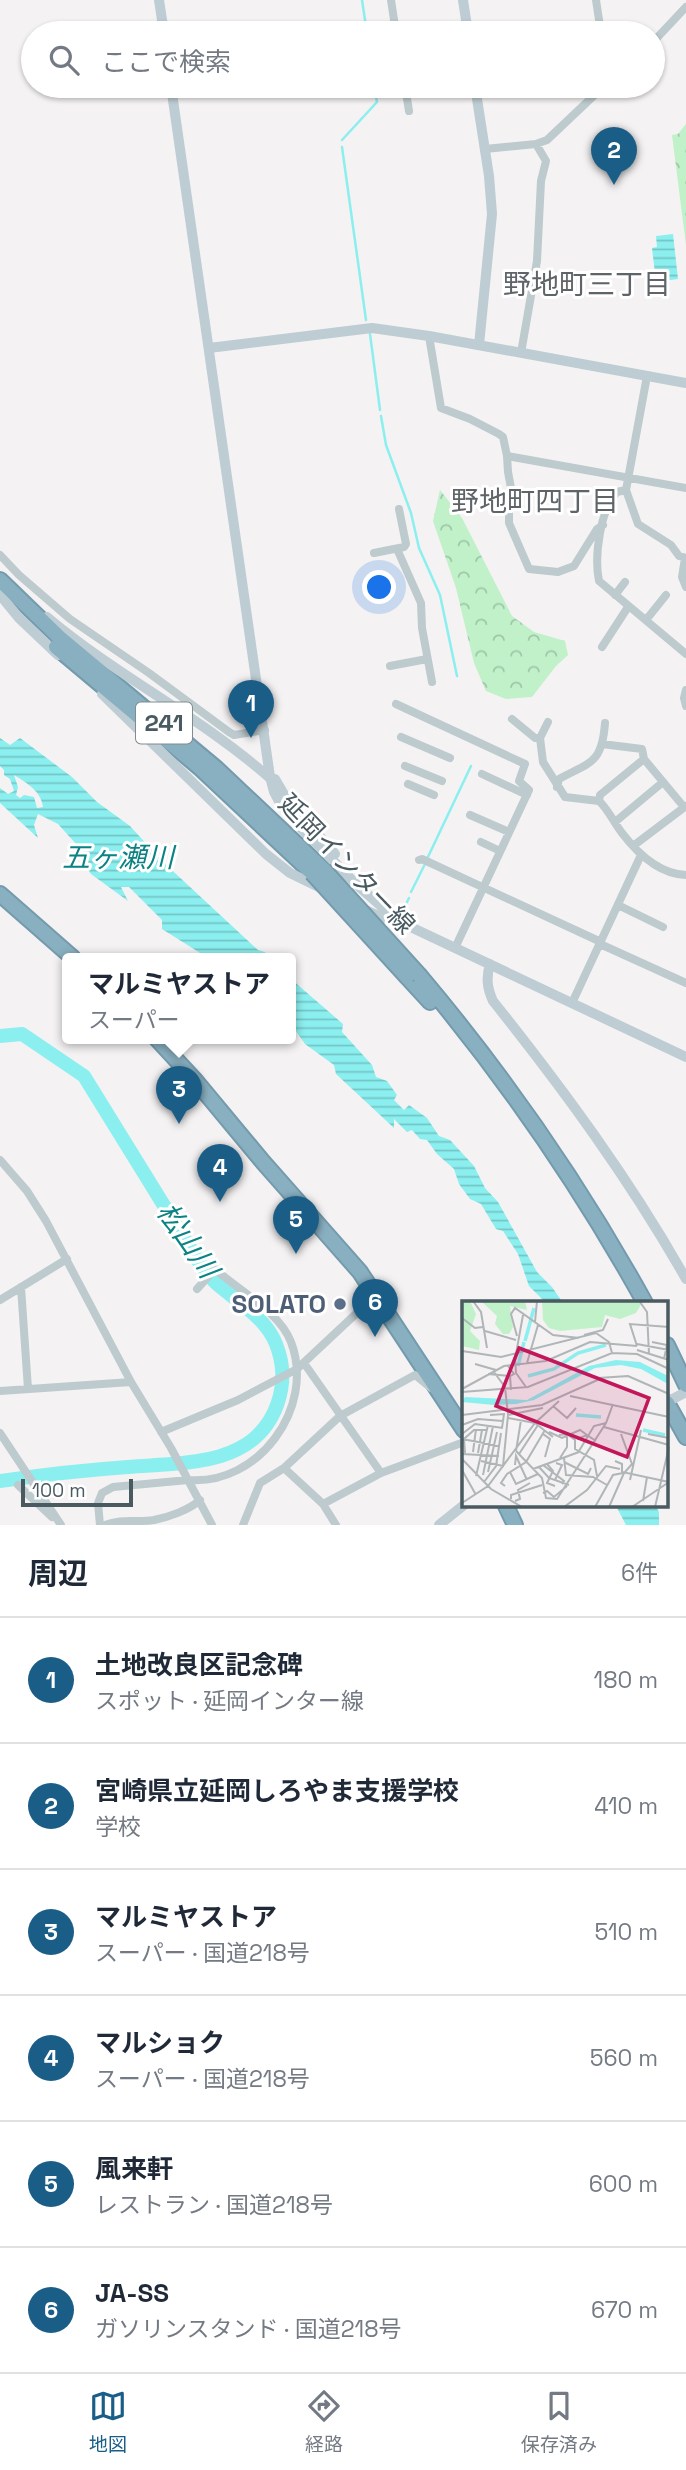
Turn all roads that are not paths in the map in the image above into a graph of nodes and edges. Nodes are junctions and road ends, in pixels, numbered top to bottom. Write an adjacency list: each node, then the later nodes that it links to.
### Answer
1 (159, 0): 6 (street)
2 (391, 0): 7 (street)
3 (463, 0): 8 (street)
4 (596, 0): 9 (street)
5 (686, 7): 10 (street)
6 (162, 21)
7 (394, 21)
8 (466, 21)
9 (599, 21)
10 (665, 29)
11 (173, 98): 20 (street)
12 (407, 98): 15 (street)
13 (477, 98): 17 (street)
14 (592, 98): 16 (street)
15 (410, 111)
16 (536, 144): 17 (street); 21 (street)
17 (485, 149): 19 (street)
18 (429, 336): 19 (street); 20 (street); 24 (street)
19 (479, 345): 21 (street)
20 (209, 348): 54 (street)
21 (521, 353): 22 (street)
22 (647, 376): 23 (street); 25 (street)
23 (686, 383)
24 (507, 456): 25 (street); 29 (street)
25 (627, 478): 26 (street); 27 (street)
26 (686, 488)
27 (626, 490): 29 (street); 33 (street)
28 (399, 509): 30 (street)
29 (603, 525): 38 (street)
30 (397, 549): 31 (street); 45 (street)
31 (374, 554)
32 (0, 555): 54 (street)
33 (685, 558): 37 (street)
34 (0, 575): 64 (street, 241)
35 (0, 580): 81 (highway, 延岡インター線 / 241)
36 (625, 582): 38 (street)
37 (686, 587)
38 (615, 595): 41 (street)
39 (667, 595): 42 (street)
40 (4, 599): 81 (highway, 延岡インター線 / 241); 86 (street, 241)
41 (628, 607): 42 (street); 43 (street)
42 (646, 620): 44 (street)
43 (602, 646)
44 (686, 654)
45 (428, 659): 46 (street); 47 (street)
46 (390, 666)
47 (432, 682)
48 (686, 690): 50 (street)
49 (396, 704): 61 (street)
50 (686, 706)
51 (512, 719): 56 (street)
52 (548, 722): 56 (street)
53 (605, 723): 57 (street)
54 (265, 730): 64 (street)
55 (401, 737): 58 (street)
56 (540, 738): 60 (street)
57 (602, 744): 59 (street); 68 (street)
58 (450, 758)
59 (644, 759): 66 (street); 71 (street)
60 (543, 762): 61 (street); 68 (street)
61 (525, 764): 70 (street)
62 (405, 766): 65 (street)
63 (482, 774): 70 (street)
64 (273, 781): 86 (street)
65 (443, 781)
66 (663, 782): 72 (street); 74 (street)
67 (408, 784): 69 (street)
68 (557, 787): 71 (street)
69 (434, 795)
70 (527, 795): 75 (street)
71 (599, 801): 74 (street)
72 (685, 807): 77 (street)
73 (470, 815): 75 (street)
74 (615, 822): 77 (street)
75 (509, 832): 78 (street)
76 (481, 842): 78 (street)
77 (633, 846): 79 (street)
78 (500, 851): 83 (street)
79 (641, 855): 82 (street); 85 (street)
80 (419, 860): 83 (street)
81 (318, 872): 103 (highway, 延岡インター線 / 241, bridge)
82 (686, 875)
83 (483, 888): 88 (street); 89 (street)
84 (0, 894): 90 (highway)
85 (618, 905): 87 (street); 88 (street)
86 (398, 921): 89 (street)
87 (663, 927)
88 (601, 943): 92 (street); 93 (street)
89 (455, 948): 91 (street)
90 (67, 953)
91 (490, 964): 93 (street); 98 (street)
92 (686, 983)
93 (572, 1003): 95 (street)
94 (162, 1044): 101 (highway)
95 (686, 1057)
96 (0, 1160): 97 (street)
97 (67, 1259): 99 (street); 106 (street)
98 (686, 1279)
99 (21, 1287): 102 (street); 108 (street)
100 (197, 1289): 105 (street)
101 (376, 1295): 105 (street); 111 (highway)
102 (0, 1300)
103 (644, 1301)
104 (668, 1347): 107 (highway)
105 (299, 1367): 114 (street); 116 (street); 122 (street)
106 (131, 1382): 108 (street); 116 (street)
107 (686, 1385)
108 (28, 1389): 109 (street)
109 (0, 1391)
110 (686, 1392): 112 (street)
111 (445, 1400): 114 (street); 115 (highway)
112 (668, 1402)
113 (668, 1405): 118 (highway)
114 (340, 1416): 120 (street); 121 (street)
115 (462, 1427)
116 (161, 1432): 122 (street)
117 (0, 1433): 123 (street)
118 (686, 1437)
119 (462, 1442): 121 (street)
120 (284, 1468): 125 (street); 130 (street)
121 (380, 1474): 125 (street)
122 (188, 1479): 124 (street); 128 (street)
123 (18, 1485)
124 (200, 1500): 128 (street); 129 (street)
125 (323, 1504): 131 (street)
126 (462, 1507): 132 (street)
127 (506, 1507): 133 (highway)
128 (102, 1525)
129 (212, 1525)
130 (243, 1525)
131 (336, 1525)
132 (439, 1525)
133 (515, 1525)

